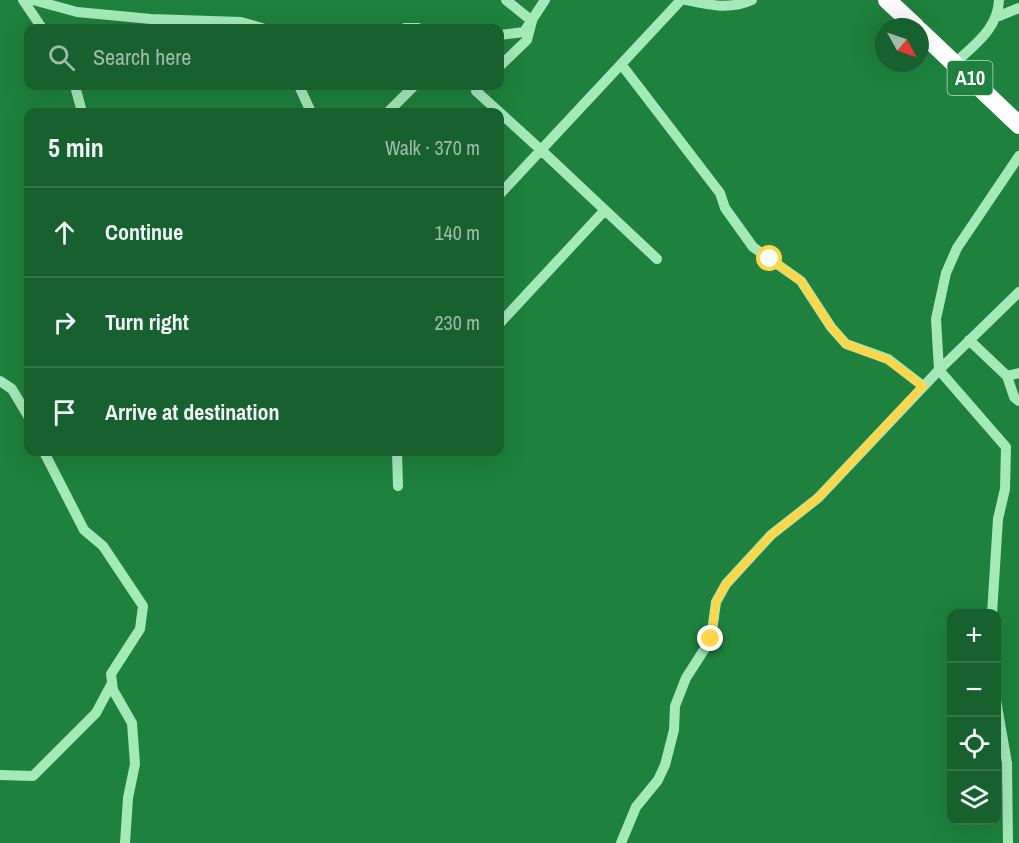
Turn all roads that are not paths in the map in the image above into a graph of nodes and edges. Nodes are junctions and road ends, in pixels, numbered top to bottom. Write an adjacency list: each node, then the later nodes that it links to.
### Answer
1 (23, 0): 16 (lane)
2 (33, 0): 17 (lane)
3 (506, 0): 15 (lane)
4 (545, 0): 15 (lane)
5 (666, 0): 12 (lane)
6 (681, 0): 12 (lane)
7 (686, 0): 8 (lane)
8 (752, 0)
9 (887, 0): 14 (highway)
10 (999, 0): 13 (lane)
11 (1019, 8): 13 (lane)
12 (666, 16): 21 (lane)
13 (999, 16): 22 (lane)
14 (906, 18)
15 (532, 21): 18 (lane); 20 (lane)
16 (39, 24)
17 (248, 24)
18 (504, 34)
19 (929, 40): 22 (highway, A10)
20 (504, 62)
21 (621, 64): 33 (lane); 45 (lane)
22 (954, 64): 32 (highway, A10)
23 (76, 90): 27 (lane)
24 (301, 90): 28 (lane)
25 (410, 90): 29 (lane)
26 (479, 90): 30 (lane)
27 (81, 108)
28 (309, 108)
29 (392, 108)
30 (498, 108)
31 (504, 114): 33 (lane)
32 (1019, 125)
33 (541, 150): 35 (lane); 36 (lane)
34 (1019, 156): 41 (lane)
35 (504, 190)
36 (605, 210): 37 (lane); 39 (lane)
37 (657, 259)
38 (1019, 292): 40 (lane)
39 (504, 320)
40 (969, 339): 41 (lane); 43 (lane)
41 (939, 370): 45 (lane); 51 (lane)
42 (1019, 373): 43 (lane)
43 (1007, 376): 46 (lane)
44 (0, 381): 47 (lane)
45 (923, 386): 56 (lane)
46 (1019, 401)
47 (24, 409)
48 (46, 456): 52 (lane)
49 (397, 456): 50 (lane)
50 (398, 486)
51 (992, 609)
52 (112, 683): 54 (lane); 55 (lane)
53 (999, 717): 57 (lane)
54 (0, 775)
55 (125, 843)
56 (621, 843)
57 (1008, 843)

